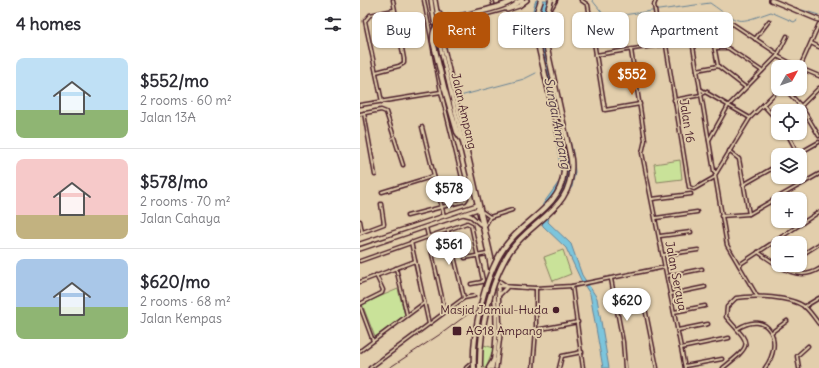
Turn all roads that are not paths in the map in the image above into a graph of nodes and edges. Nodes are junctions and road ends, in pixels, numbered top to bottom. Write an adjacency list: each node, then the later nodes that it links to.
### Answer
1 (393, 0): 19 (street)
2 (424, 0): 57 (street)
3 (431, 0): 76 (main road, Jalan Ampang)
4 (436, 0): 18 (main road, Jalan Ampang)
5 (492, 0): 20 (street)
6 (509, 0): 20 (main road)
7 (513, 0): 76 (highway, bridge)
8 (522, 0): 20 (highway)
9 (527, 0): 20 (main road)
10 (541, 0): 185 (highway, bridge)
11 (551, 0): 25 (highway, bridge)
12 (555, 0): 26 (highway, bridge)
13 (581, 0): 44 (street)
14 (656, 0): 27 (street)
15 (771, 0): 17 (main road)
16 (782, 0): 17 (street)
17 (780, 4): 28 (main road)
18 (437, 9): 21 (main road, Jalan Ampang); 22 (main road)
19 (394, 10): 52 (street); 52 (street)
20 (493, 10): 23 (main road); 24 (highway)
21 (438, 12)
22 (439, 12)
23 (480, 12)
24 (486, 12)
25 (547, 12)
26 (548, 12)
27 (655, 12)
28 (819, 20)
29 (769, 21): 33 (street)
30 (733, 24): 33 (street)
31 (819, 24): 34 (street)
32 (787, 36): 45 (street)
33 (756, 39): 45 (street)
34 (811, 43): 35 (street); 47 (street)
35 (819, 47)
36 (445, 48): 76 (main road, Jalan Ampang)
37 (546, 48): 186 (highway, bridge)
38 (643, 48): 43 (street)
39 (666, 48): 62 (street, Jalan 16)
40 (693, 48): 49 (street)
41 (715, 48): 48 (street)
42 (728, 48): 50 (street)
43 (631, 50): 44 (street); 64 (street, Jalan Seraya)
44 (596, 55): 64 (street)
45 (777, 55): 46 (street); 50 (street)
46 (786, 60)
47 (802, 60)
48 (718, 66): 49 (street); 54 (street)
49 (697, 70): 56 (street)
50 (762, 71): 54 (street)
51 (807, 71): 53 (street)
52 (376, 72): 63 (street)
53 (819, 76)
54 (745, 87): 69 (street)
55 (819, 88): 66 (street)
56 (700, 89): 58 (street); 59 (street)
57 (441, 92): 63 (street); 96 (street)
58 (707, 92): 59 (street); 69 (street)
59 (701, 95): 62 (street); 78 (street)
60 (772, 96): 68 (street)
61 (792, 96): 65 (street)
62 (674, 100): 88 (street, Jalan 16)
63 (382, 102): 67 (street)
64 (640, 104): 93 (street, Jalan Seraya)
65 (799, 104)
66 (803, 104)
67 (360, 105)
68 (763, 105): 72 (street); 74 (street)
69 (728, 106): 74 (street); 78 (street)
70 (360, 114): 71 (street)
71 (364, 114): 82 (street); 86 (street)
72 (771, 114)
73 (807, 116): 77 (street)
74 (750, 118): 81 (street)
75 (422, 127): 87 (street)
76 (462, 135): 92 (main road, Jalan Ampang); 95 (main road, Jalan Ampang)
77 (819, 136)
78 (709, 140): 84 (street)
79 (819, 142): 80 (street)
80 (807, 149)
81 (729, 151): 84 (street); 89 (street)
82 (403, 165)
83 (771, 169): 89 (street)
84 (716, 173): 88 (street)
85 (819, 174): 103 (street)
86 (375, 175)
87 (434, 176): 90 (street); 96 (street)
88 (715, 177): 106 (street)
89 (743, 185): 103 (street)
90 (382, 192)
91 (691, 194): 93 (street)
92 (475, 198): 95 (main road, Jalan Ampang); 97 (main road)
93 (652, 200): 108 (street, Jalan Seraya)
94 (381, 204): 114 (street)
95 (479, 206): 97 (main road); 99 (main road, Jalan Ampang); 102 (main road); 111 (main road, Jalan Ampang)
96 (442, 207): 104 (street); 105 (street)
97 (469, 208): 105 (main road)
98 (512, 210): 107 (street)
99 (483, 212): 107 (street); 111 (main road, Jalan Ampang)
100 (697, 212): 108 (street)
101 (819, 212): 122 (street)
102 (461, 214): 110 (main road); 111 (main road)
103 (749, 214): 106 (street)
104 (406, 216)
105 (444, 216): 118 (main road)
106 (721, 216): 131 (street)
107 (490, 217): 111 (street)
108 (656, 218): 115 (street, Jalan Seraya)
109 (360, 220): 114 (street)
110 (425, 226): 116 (street); 120 (main road)
111 (483, 226): 124 (main road, Jalan Ampang); 141 (main road, Jalan Ampang)
112 (448, 230): 116 (street); 126 (street); 154 (street)
113 (691, 232): 115 (street)
114 (361, 233)
115 (660, 236): 125 (street, Jalan Seraya)
116 (428, 237): 117 (street); 161 (street)
117 (411, 242): 128 (street); 129 (street)
118 (360, 244)
119 (819, 244): 123 (street)
120 (360, 249)
121 (698, 250): 125 (street)
122 (758, 252): 130 (street); 131 (street)
123 (807, 252)
124 (487, 254): 126 (street); 132 (main road, Jalan Ampang)
125 (663, 255): 133 (street, Jalan Seraya)
126 (478, 256): 127 (street); 143 (street)
127 (465, 258)
128 (360, 261)
129 (415, 261): 134 (street); 156 (street)
130 (771, 261)
131 (739, 265): 153 (street)
132 (489, 266): 144 (main road); 149 (main road, Jalan Ampang)
133 (665, 267): 139 (street, Jalan Seraya); 140 (street)
134 (396, 268): 138 (street); 163 (street)
135 (702, 269): 139 (street)
136 (819, 269): 137 (street)
137 (789, 272)
138 (376, 276): 142 (street); 157 (street)
139 (667, 276): 150 (street, Jalan Seraya)
140 (611, 278): 145 (street); 158 (street)
141 (497, 280): 144 (main road, Jalan Ampang); 146 (main road)
142 (360, 282)
143 (471, 284)
144 (498, 286): 146 (street); 149 (main road); 151 (main road, Jalan Ampang)
145 (574, 286): 148 (street); 165 (street)
146 (506, 287): 148 (street); 151 (main road)
147 (705, 287): 150 (street)
148 (536, 288): 170 (street)
149 (493, 292): 181 (main road, Jalan Ampang)
150 (670, 294): 162 (street, Jalan Seraya)
151 (499, 295): 188 (main road, Jalan Ampang)
152 (474, 296): 154 (street)
153 (757, 296): 160 (street); 169 (street)
154 (464, 298): 161 (street)
155 (819, 298): 160 (street)
156 (424, 303): 163 (street); 166 (street)
157 (360, 305): 175 (street)
158 (616, 305): 192 (street); 193 (street)
159 (705, 306): 162 (street)
160 (804, 307): 168 (street)
161 (446, 311): 166 (street)
162 (674, 312): 171 (street, Jalan Seraya)
163 (407, 316): 175 (street)
164 (788, 321): 173 (street)
165 (578, 322): 170 (street); 179 (street)
166 (428, 324): 183 (street)
167 (708, 324): 171 (street)
168 (819, 324)
169 (737, 329): 173 (street); 194 (street)
170 (536, 330): 189 (street)
171 (677, 330): 177 (street, Jalan Seraya)
172 (478, 331): 184 (street)
173 (772, 332): 195 (street)
174 (729, 338): 177 (street)
175 (373, 341): 178 (street)
176 (808, 346): 196 (street)
177 (681, 349): 182 (street, Jalan Seraya)
178 (360, 350)
179 (582, 352): 190 (street); 191 (street)
180 (722, 359): 182 (street)
181 (494, 360): 187 (highway)
182 (685, 367)
183 (370, 368)
184 (466, 368)
185 (474, 368)
186 (480, 368)
187 (491, 368)
188 (496, 368)
189 (533, 368)
190 (559, 368)
191 (583, 368)
192 (625, 368)
193 (658, 368)
194 (723, 368)
195 (765, 368)
196 (800, 368)

